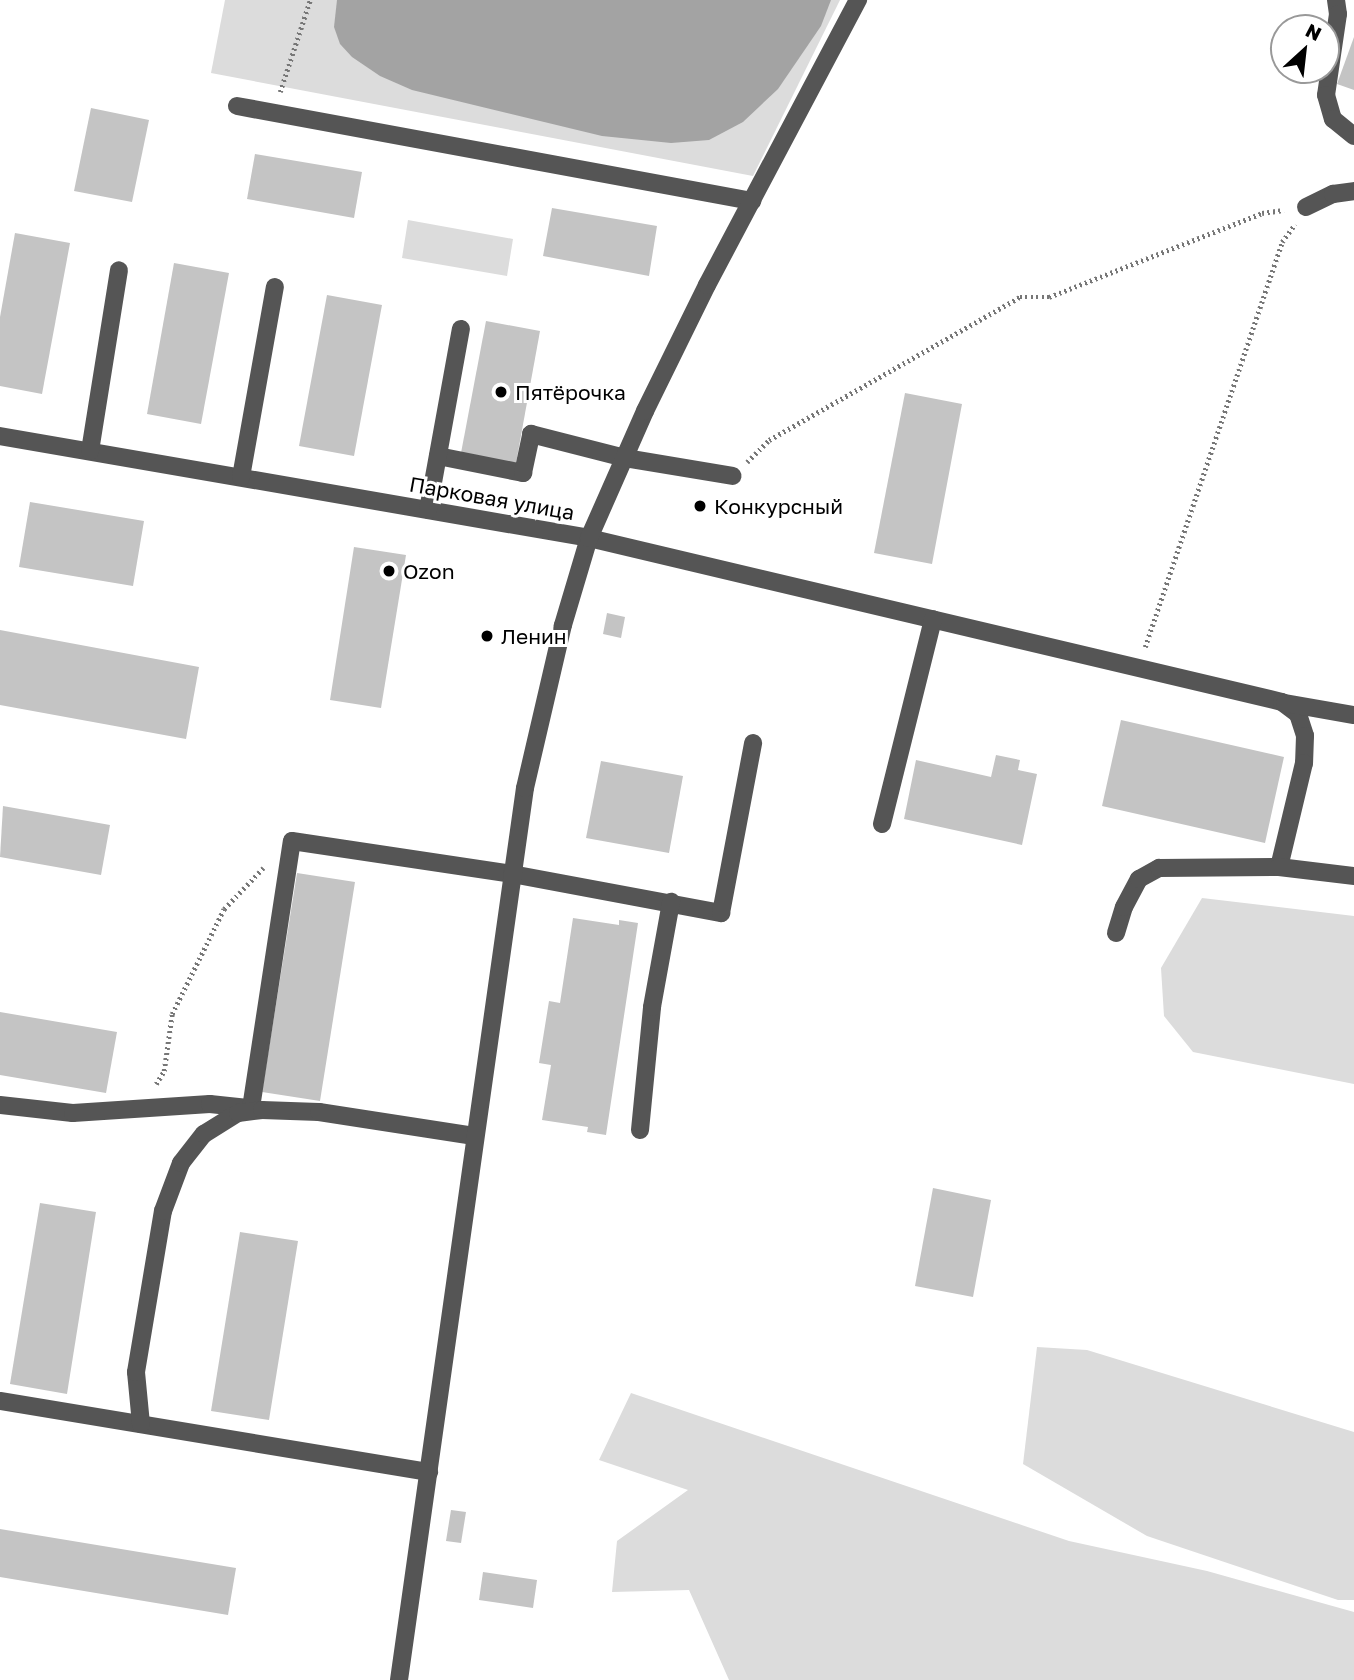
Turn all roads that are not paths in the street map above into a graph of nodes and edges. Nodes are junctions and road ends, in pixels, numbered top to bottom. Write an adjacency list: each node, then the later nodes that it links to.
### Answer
1 (858, 0): 6 (street, Парковая улица)
2 (1336, 0): 4 (street)
3 (237, 106): 6 (street)
4 (1354, 136)
5 (1354, 191): 7 (street)
6 (752, 201): 14 (street, Парковая улица)
7 (1306, 207)
8 (119, 270): 12 (street)
9 (275, 287): 16 (street)
10 (461, 329): 13 (street)
11 (0, 436): 12 (street, Парковая улица)
12 (90, 451): 16 (street, Парковая улица)
13 (438, 456): 14 (street); 17 (street)
14 (625, 458): 15 (street); 18 (street, Парковая улица)
15 (733, 476)
16 (241, 477): 17 (street, Парковая улица)
17 (428, 510): 18 (street, Парковая улица)
18 (589, 538): 19 (street); 25 (street)
19 (933, 619): 20 (street); 23 (street)
20 (1282, 702): 21 (street); 24 (street)
21 (1354, 715)
22 (753, 743): 27 (street)
23 (882, 824)
24 (1279, 867): 26 (street); 28 (street)
25 (512, 874): 27 (street); 30 (street); 32 (street)
26 (1354, 876)
27 (671, 902): 31 (street)
28 (1116, 933)
29 (0, 1105): 30 (street)
30 (256, 1109): 32 (street); 34 (street)
31 (640, 1130)
32 (474, 1136): 35 (street)
33 (0, 1401): 34 (street)
34 (141, 1424): 35 (street)
35 (429, 1472): 36 (street)
36 (399, 1680)

